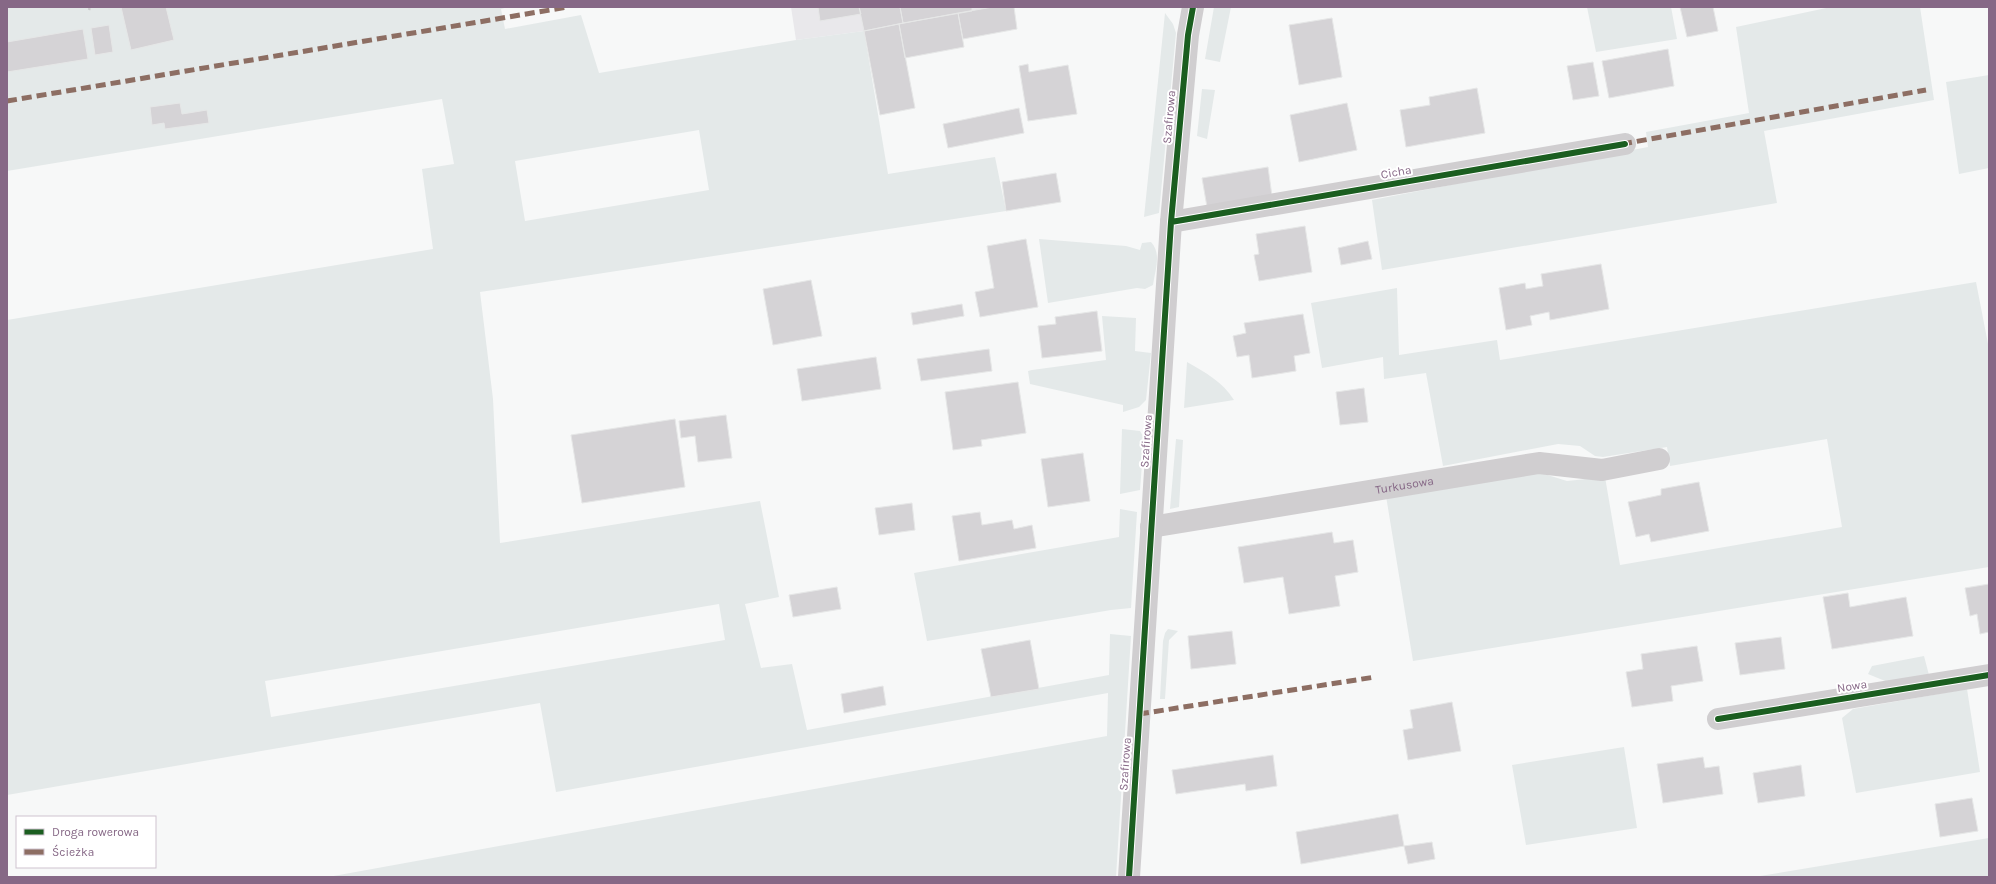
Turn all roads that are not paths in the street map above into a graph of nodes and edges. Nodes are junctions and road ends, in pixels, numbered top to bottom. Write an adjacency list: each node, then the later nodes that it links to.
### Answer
1 (1193, 7): 3 (street, Szafirowa)
2 (1625, 144): 3 (street, Cicha)
3 (1171, 222): 5 (street, Szafirowa)
4 (1659, 459): 5 (street, Turkusowa)
5 (1151, 527): 8 (street, Szafirowa)
6 (1989, 675): 7 (street, Nowa)
7 (1718, 719)
8 (1129, 877)

